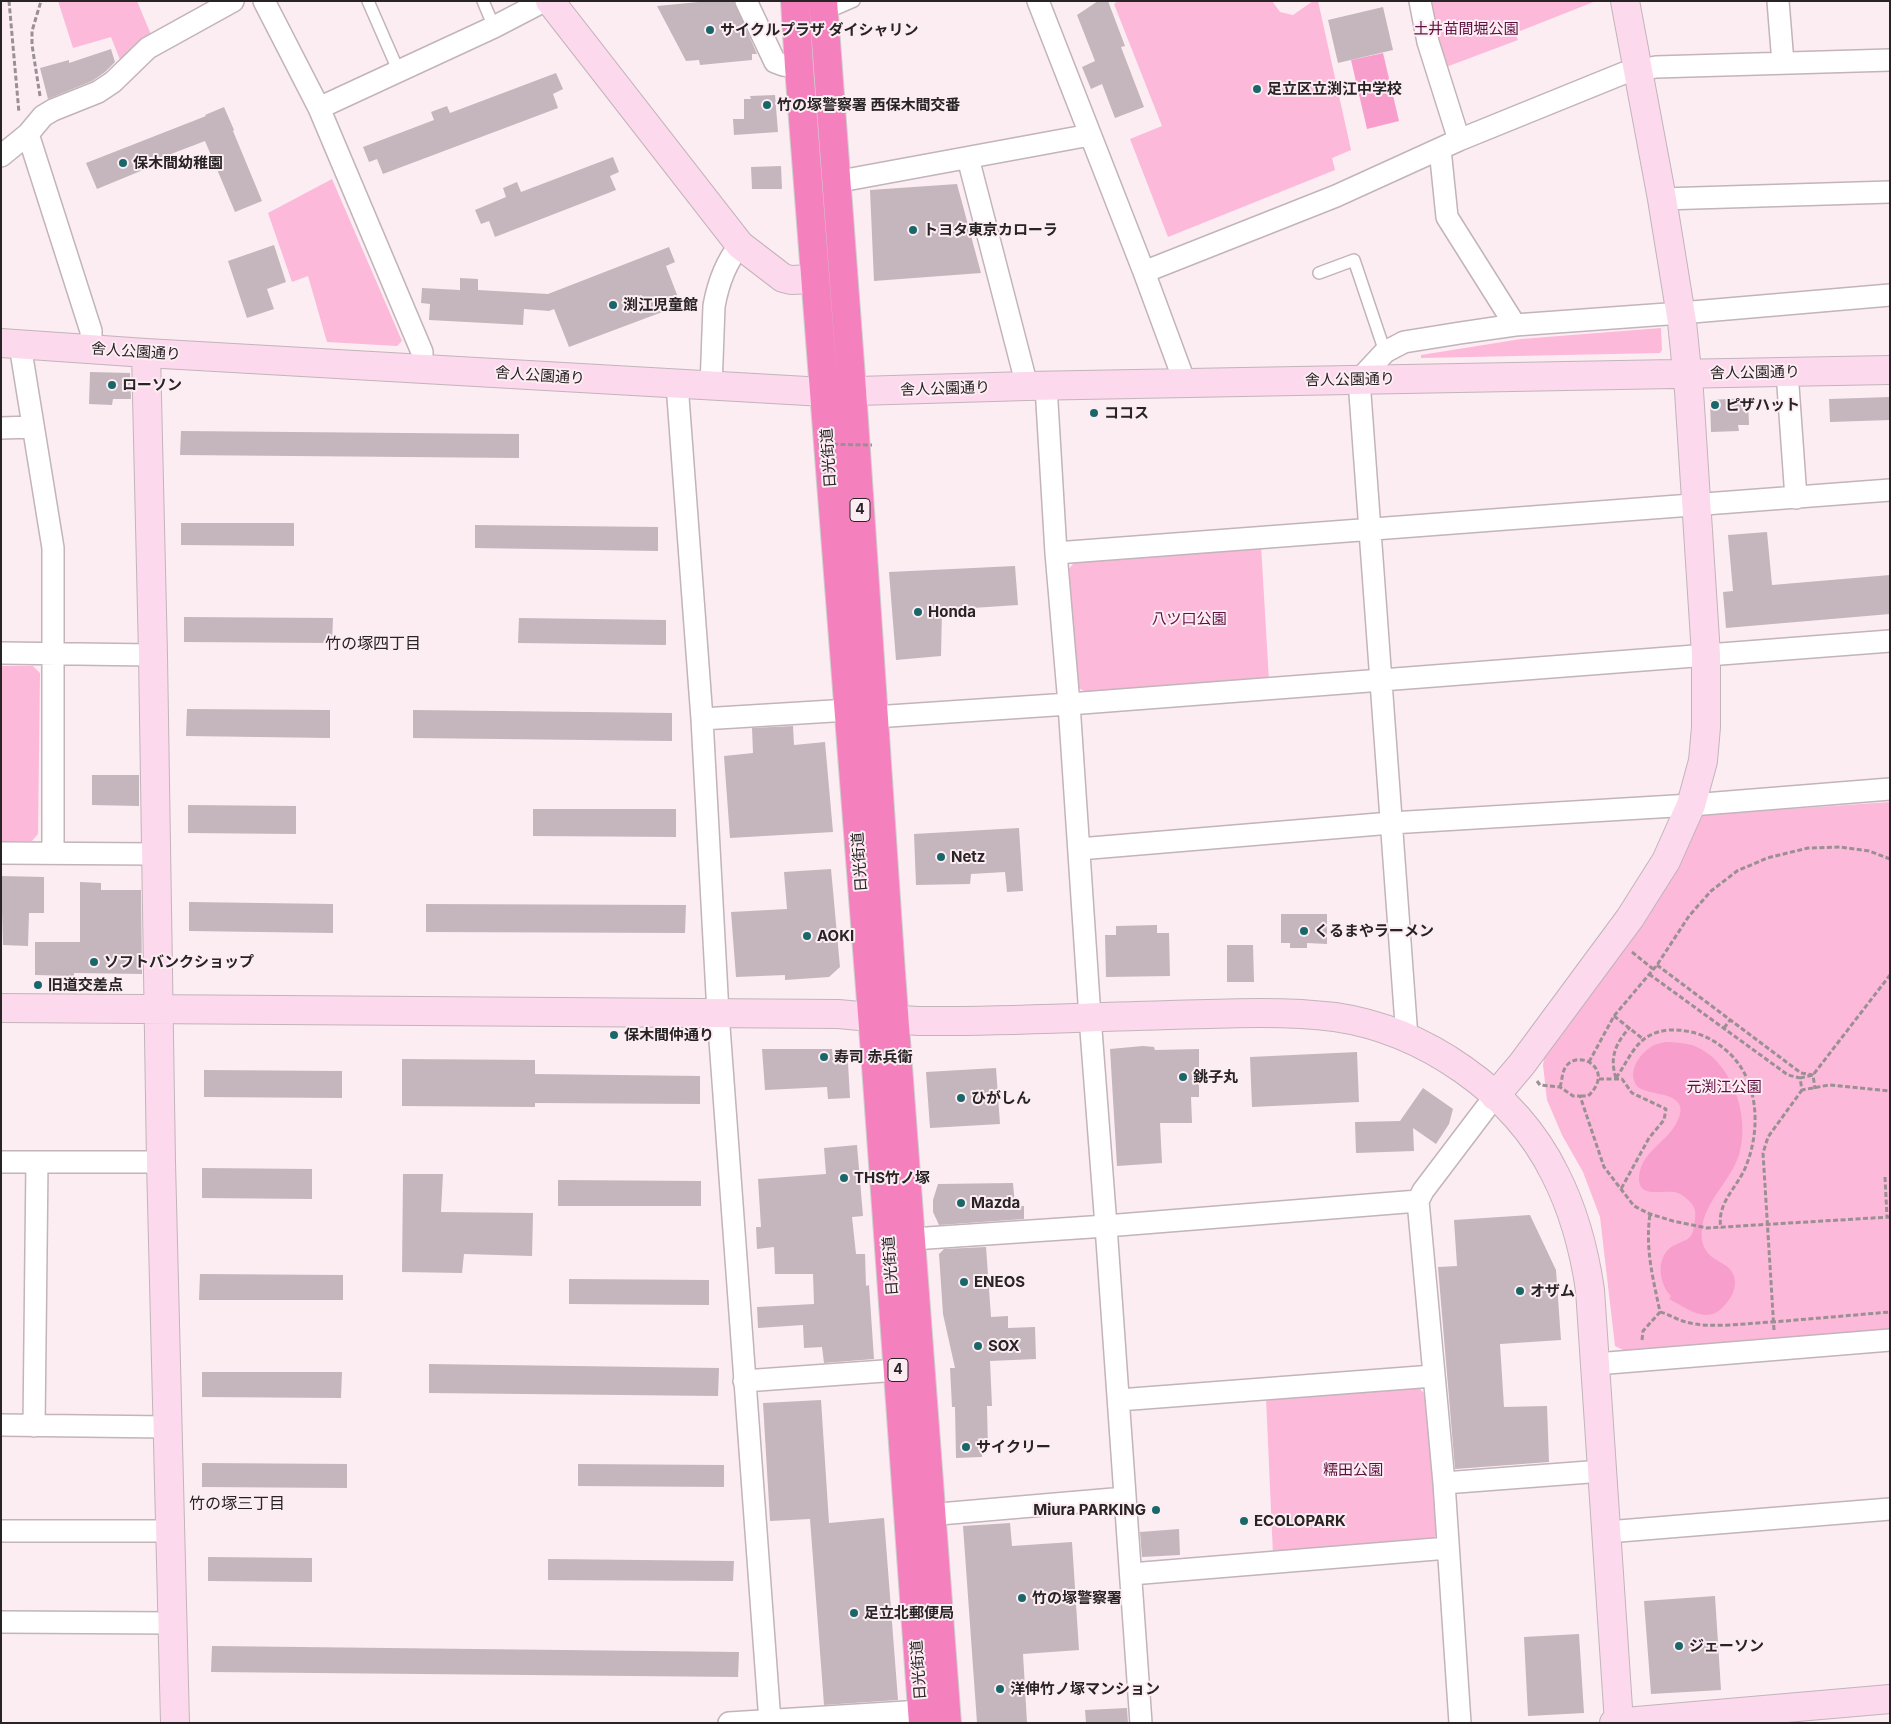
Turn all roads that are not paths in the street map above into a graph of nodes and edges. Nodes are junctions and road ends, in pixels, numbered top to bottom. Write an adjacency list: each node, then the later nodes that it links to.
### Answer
1 (233, 1): 23 (street)
2 (264, 1): 21 (street)
3 (368, 1): 20 (lane)
4 (483, 1): 15 (lane)
5 (544, 1): 15 (street)
6 (550, 1): 30 (street)
7 (746, 1): 18 (street)
8 (795, 1): 18 (highway, 日光街道 / 4)
9 (854, 1): 14 (lane)
10 (1038, 1): 22 (street)
11 (1420, 1): 24 (street)
12 (1625, 1): 19 (street)
13 (1778, 1): 17 (street)
14 (823, 8): 27 (highway, 日光街道 / 4)
15 (494, 27): 20 (street)
16 (1890, 60): 17 (street)
17 (1784, 63): 19 (street)
18 (799, 67): 33 (highway, 日光街道 / 4)
19 (1637, 70): 24 (street); 29 (street)
20 (399, 72): 21 (street)
21 (319, 108): 41 (street)
22 (1090, 135): 26 (street); 31 (street)
23 (24, 137): 25 (street); 38 (street)
24 (1450, 145): 31 (street); 36 (street)
25 (1, 156)
26 (968, 158): 27 (street); 48 (street)
27 (835, 182): 50 (highway, 日光街道 / 4)
28 (1890, 192): 29 (street)
29 (1662, 199): 35 (street)
30 (740, 245): 33 (street); 49 (street)
31 (1144, 272): 47 (street)
32 (1319, 273): 39 (lane)
33 (815, 279): 51 (highway, 日光街道 / 4)
34 (1890, 295): 35 (street)
35 (1681, 313): 36 (street); 44 (street)
36 (1516, 325): 39 (street)
37 (11, 344): 38 (street, 舎人公園通り); 52 (street)
38 (90, 349): 40 (street, 舎人公園通り)
39 (1385, 352): 45 (street)
40 (146, 353): 41 (street, 舎人公園通り); 62 (street)
41 (422, 368): 46 (street, 舎人公園通り)
42 (1890, 370): 43 (street, 舎人公園通り)
43 (1787, 372): 44 (street, 舎人公園通り); 55 (street)
44 (1687, 374): 45 (street, 舎人公園通り); 56 (street)
45 (1359, 380): 47 (street, 舎人公園通り); 57 (street)
46 (677, 384): 49 (street, 舎人公園通り); 68 (street)
47 (1185, 384): 48 (street, 舎人公園通り)
48 (1036, 386): 50 (street, 舎人公園通り); 58 (street)
49 (711, 387): 51 (street, 舎人公園通り)
50 (852, 391): 51 (street, 舎人公園通り); 67 (highway, 日光街道 / 4)
51 (824, 392): 66 (highway, 日光街道 / 4)
52 (32, 427): 53 (street); 61 (street)
53 (1, 428)
54 (1890, 490): 55 (street)
55 (1796, 498): 56 (street)
56 (1696, 506): 57 (street); 63 (street)
57 (1370, 530): 58 (street); 64 (street)
58 (1056, 553): 65 (street)
59 (1890, 642): 63 (street)
60 (1, 653): 61 (street)
61 (52, 654): 62 (street); 74 (street)
62 (153, 655): 75 (street)
63 (1706, 655): 64 (street); 70 (street)
64 (1380, 679): 65 (street); 71 (street)
65 (1069, 704): 67 (street); 72 (street)
66 (848, 710): 68 (street); 80 (highway, 日光街道 / 4)
67 (874, 717): 80 (highway, 日光街道 / 4)
68 (702, 720): 78 (street)
69 (1890, 790): 70 (street)
70 (1691, 805): 71 (street); 82 (street)
71 (1391, 823): 72 (street); 81 (street)
72 (1080, 849): 79 (street)
73 (1, 853): 74 (street)
74 (53, 853): 75 (street)
75 (156, 854): 77 (street)
76 (1, 1008): 77 (street)
77 (160, 1009): 78 (street); 85 (street)
78 (718, 1014): 80 (street); 93 (street)
79 (1090, 1017): 80 (street); 81 (street); 87 (street)
80 (883, 1018): 88 (highway, 日光街道 / 4); 91 (highway, 日光街道 / 4)
81 (1408, 1038): 82 (street)
82 (1495, 1096): 86 (street); 90 (street)
83 (1, 1162): 84 (street)
84 (37, 1162): 85 (street); 96 (street)
85 (161, 1162): 97 (street)
86 (1418, 1201): 87 (street); 92 (street)
87 (1106, 1226): 88 (street); 94 (street)
88 (912, 1239): 102 (highway, 日光街道 / 4)
89 (1890, 1340): 90 (street)
90 (1596, 1364): 98 (street)
91 (898, 1370): 93 (street); 102 (highway, 日光街道 / 4)
92 (1434, 1376): 94 (street); 99 (street)
93 (744, 1381): 112 (street)
94 (1119, 1400): 100 (street)
95 (1, 1425): 96 (street)
96 (34, 1426): 97 (street)
97 (168, 1427): 104 (street)
98 (1602, 1471): 99 (street); 105 (street)
99 (1444, 1483): 106 (street)
100 (1125, 1498): 102 (street); 107 (street)
101 (1890, 1509): 105 (street)
102 (921, 1515): 111 (highway, 日光街道 / 4); 116 (highway, 日光街道 / 4)
103 (1, 1531): 104 (street)
104 (172, 1531): 109 (street)
105 (1606, 1532): 113 (street)
106 (1448, 1548): 107 (street); 118 (street)
107 (1131, 1574): 117 (street)
108 (1, 1622): 109 (street)
109 (173, 1623): 114 (street)
110 (1890, 1700): 113 (street)
111 (922, 1717): 112 (street)
112 (770, 1722): 115 (street)
113 (1619, 1722): 119 (street)
114 (175, 1723)
115 (729, 1723)
116 (948, 1723)
117 (1141, 1723)
118 (1460, 1723)
119 (1614, 1723)

